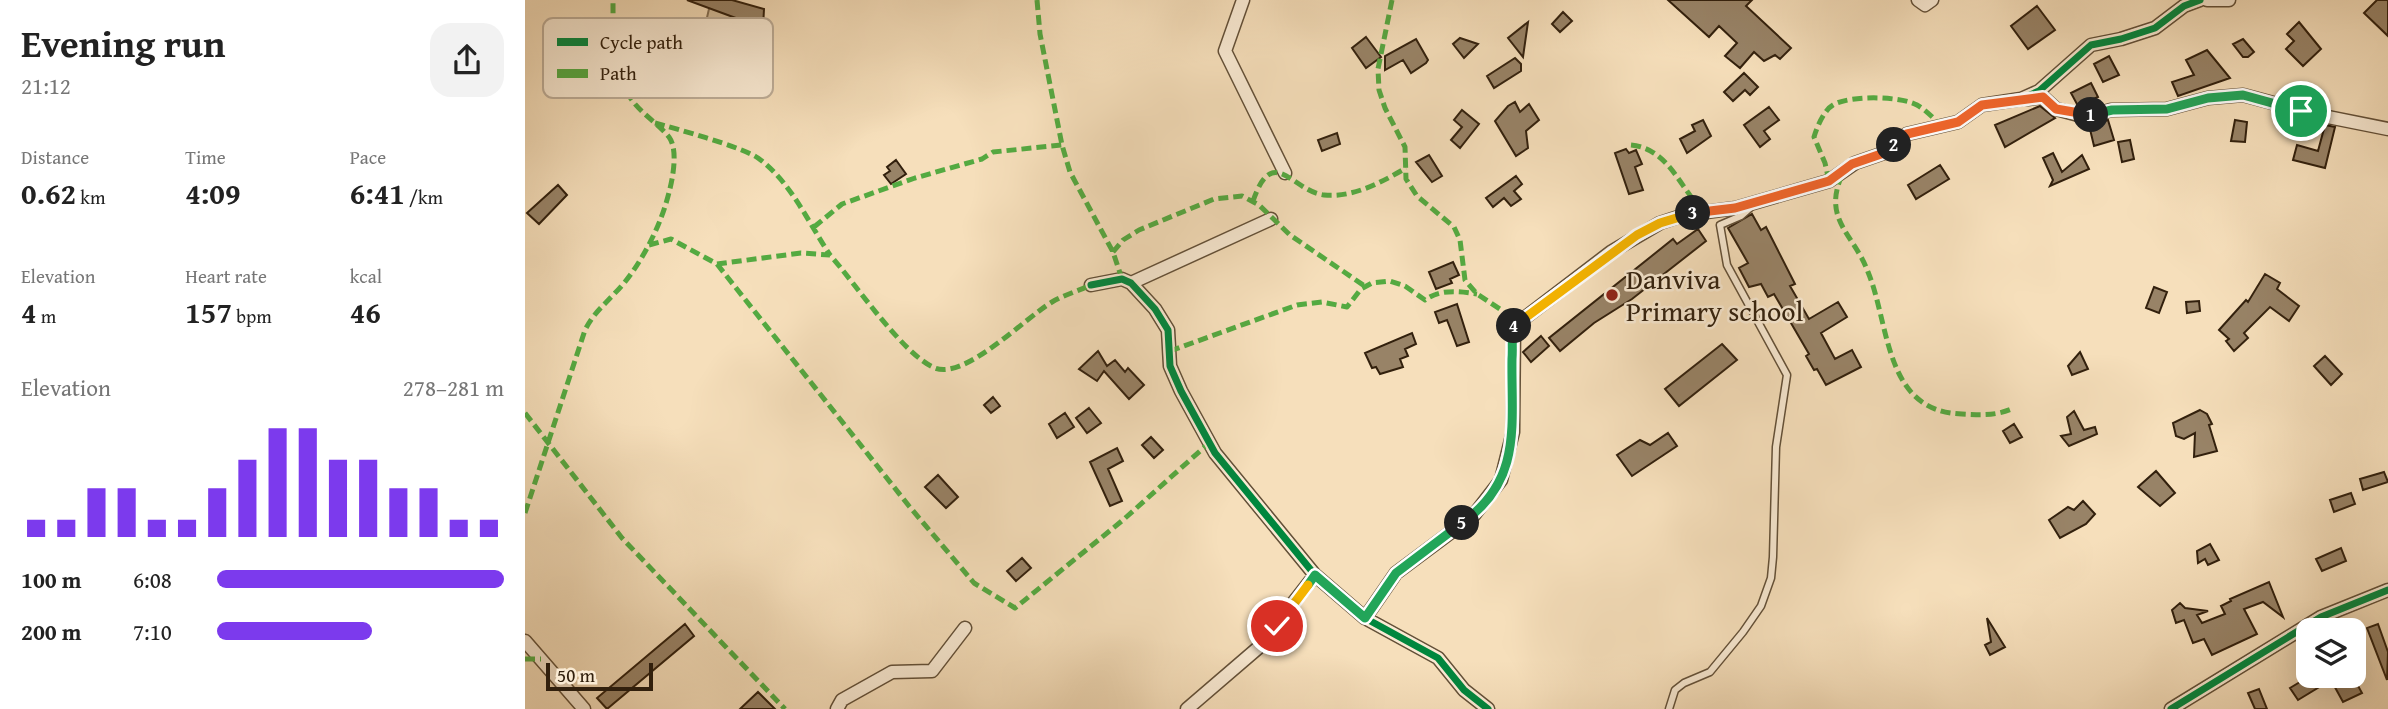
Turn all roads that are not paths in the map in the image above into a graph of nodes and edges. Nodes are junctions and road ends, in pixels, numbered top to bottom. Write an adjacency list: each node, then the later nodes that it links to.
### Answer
1 (1243, 0): 9 (street)
2 (1918, 0): 3 (street)
3 (1932, 0)
4 (2200, 0): 7 (street)
5 (2207, 0): 6 (street)
6 (2229, 0)
7 (2021, 99): 8 (street); 10 (street)
8 (2388, 128)
9 (1285, 173)
10 (1759, 200): 16 (street); 23 (lane)
11 (1271, 219): 12 (street)
12 (1131, 283): 13 (street); 14 (street)
13 (1091, 285)
14 (1315, 575): 16 (street); 21 (street)
15 (2388, 590): 24 (street)
16 (1365, 618): 22 (street)
17 (965, 628): 20 (street)
18 (525, 640): 19 (street)
19 (585, 709)
20 (837, 709)
21 (1187, 709)
22 (1488, 709)
23 (1669, 709)
24 (2171, 709)

